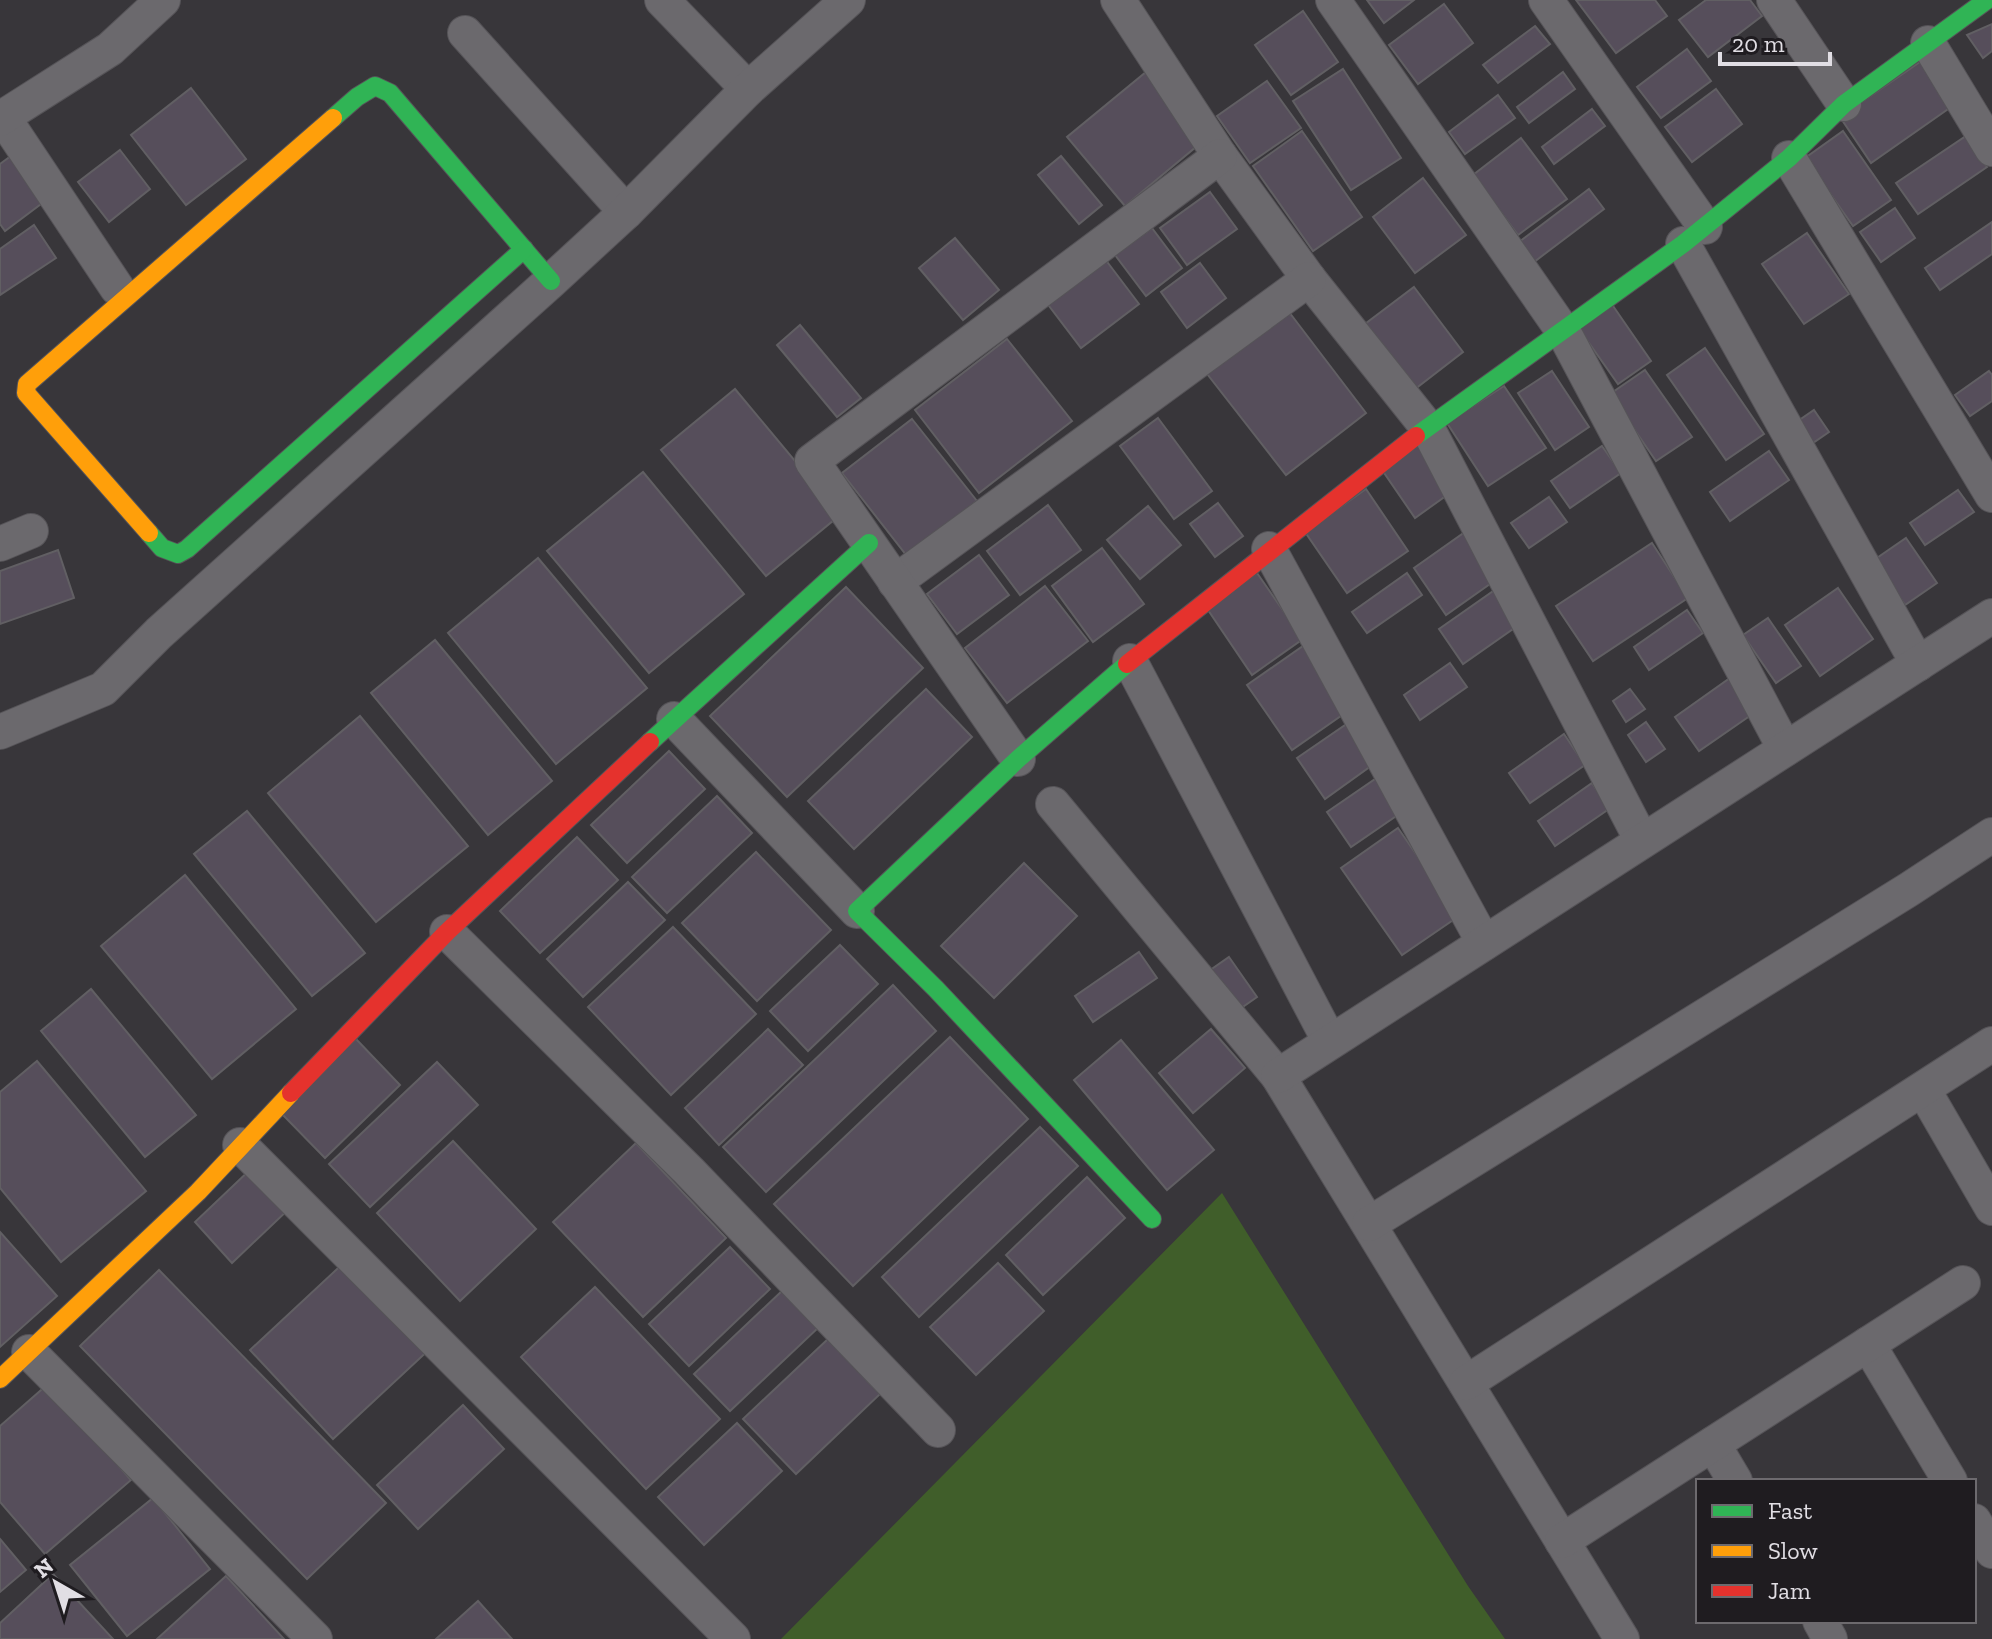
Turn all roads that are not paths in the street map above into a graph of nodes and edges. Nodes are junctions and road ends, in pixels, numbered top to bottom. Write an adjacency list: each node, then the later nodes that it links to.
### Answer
1 (163, 0): 13 (street)
2 (662, 0): 11 (street)
3 (848, 0): 11 (street)
4 (1118, 0): 15 (street)
5 (1333, 0): 23 (street)
6 (1546, 0): 18 (street)
7 (1774, 0): 12 (street)
8 (1987, 0): 10 (street)
9 (465, 33): 17 (street)
10 (1928, 43): 12 (street); 14 (street)
11 (748, 89): 17 (street)
12 (1844, 104): 16 (street)
13 (2, 118): 22 (street)
14 (1992, 149)
15 (1220, 156): 20 (street); 26 (street)
16 (1789, 158): 18 (street); 25 (street)
17 (626, 212): 21 (street)
18 (1694, 236): 23 (street); 31 (street)
19 (524, 249): 19 (street); 21 (street)
20 (1309, 279): 24 (street); 28 (street)
21 (551, 281): 33 (street)
22 (117, 288)
23 (1563, 331): 24 (street); 34 (street)
24 (1427, 427): 27 (street); 38 (street)
25 (1992, 495)
26 (869, 543): 28 (street); 32 (street)
27 (1269, 549): 30 (street); 41 (street)
28 (895, 582): 35 (street)
29 (1992, 616): 31 (street)
30 (1130, 661): 35 (street); 42 (street)
31 (1918, 664): 34 (street)
32 (674, 719): 39 (street); 40 (street)
33 (0, 732)
34 (1785, 749): 38 (street)
35 (1018, 759): 39 (street)
36 (1053, 804): 44 (street)
37 (1992, 835): 49 (street)
38 (1642, 841): 41 (street)
39 (857, 911): 48 (street)
40 (447, 932): 46 (street); 55 (street)
41 (1484, 943): 42 (street)
42 (1330, 1042): 44 (street)
43 (1992, 1044): 45 (street)
44 (1278, 1076): 49 (street)
45 (1923, 1089): 47 (street); 54 (street)
46 (240, 1145): 52 (street); 63 (street)
47 (1992, 1208)
48 (1152, 1219)
49 (1369, 1224): 54 (street)
50 (1963, 1283): 51 (street)
51 (1868, 1344): 56 (street); 58 (street)
52 (29, 1352): 53 (street); 62 (street)
53 (0, 1379)
54 (1466, 1383): 60 (street)
55 (938, 1430)
56 (1713, 1444): 57 (street); 60 (street)
57 (1734, 1479)
58 (1949, 1479)
59 (1976, 1524): 61 (street)
60 (1562, 1541): 64 (street)
61 (1992, 1551)
62 (315, 1639)
63 (733, 1639)
64 (1622, 1639)

